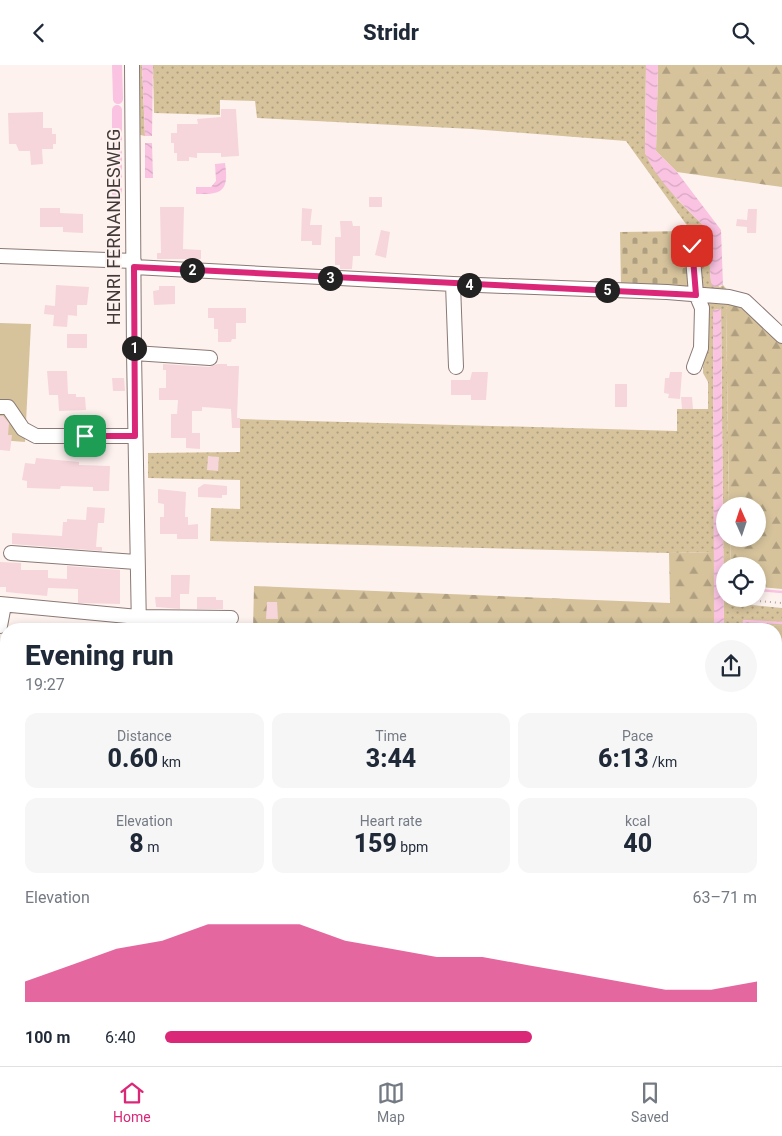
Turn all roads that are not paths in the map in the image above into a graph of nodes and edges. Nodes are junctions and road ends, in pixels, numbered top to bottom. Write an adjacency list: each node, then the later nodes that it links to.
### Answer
1 (132, 65): 4 (street, HENRI FERNANDESWEG)
2 (692, 246): 6 (street)
3 (0, 256): 4 (street)
4 (134, 264): 5 (street); 8 (street, HENRI FERNANDESWEG)
5 (453, 284): 6 (street); 10 (street)
6 (696, 295): 7 (street); 11 (street)
7 (782, 336)
8 (134, 353): 9 (street); 13 (street, HENRI FERNANDESWEG)
9 (210, 358)
10 (456, 367)
11 (694, 367)
12 (0, 407): 13 (street)
13 (135, 436): 15 (street, HENRI FERNANDESWEG)
14 (11, 553): 15 (street)
15 (136, 562): 19 (street, HENRI FERNANDESWEG)
16 (2, 605): 18 (street); 19 (street)
17 (231, 618): 19 (street)
18 (0, 623)
19 (139, 623)

